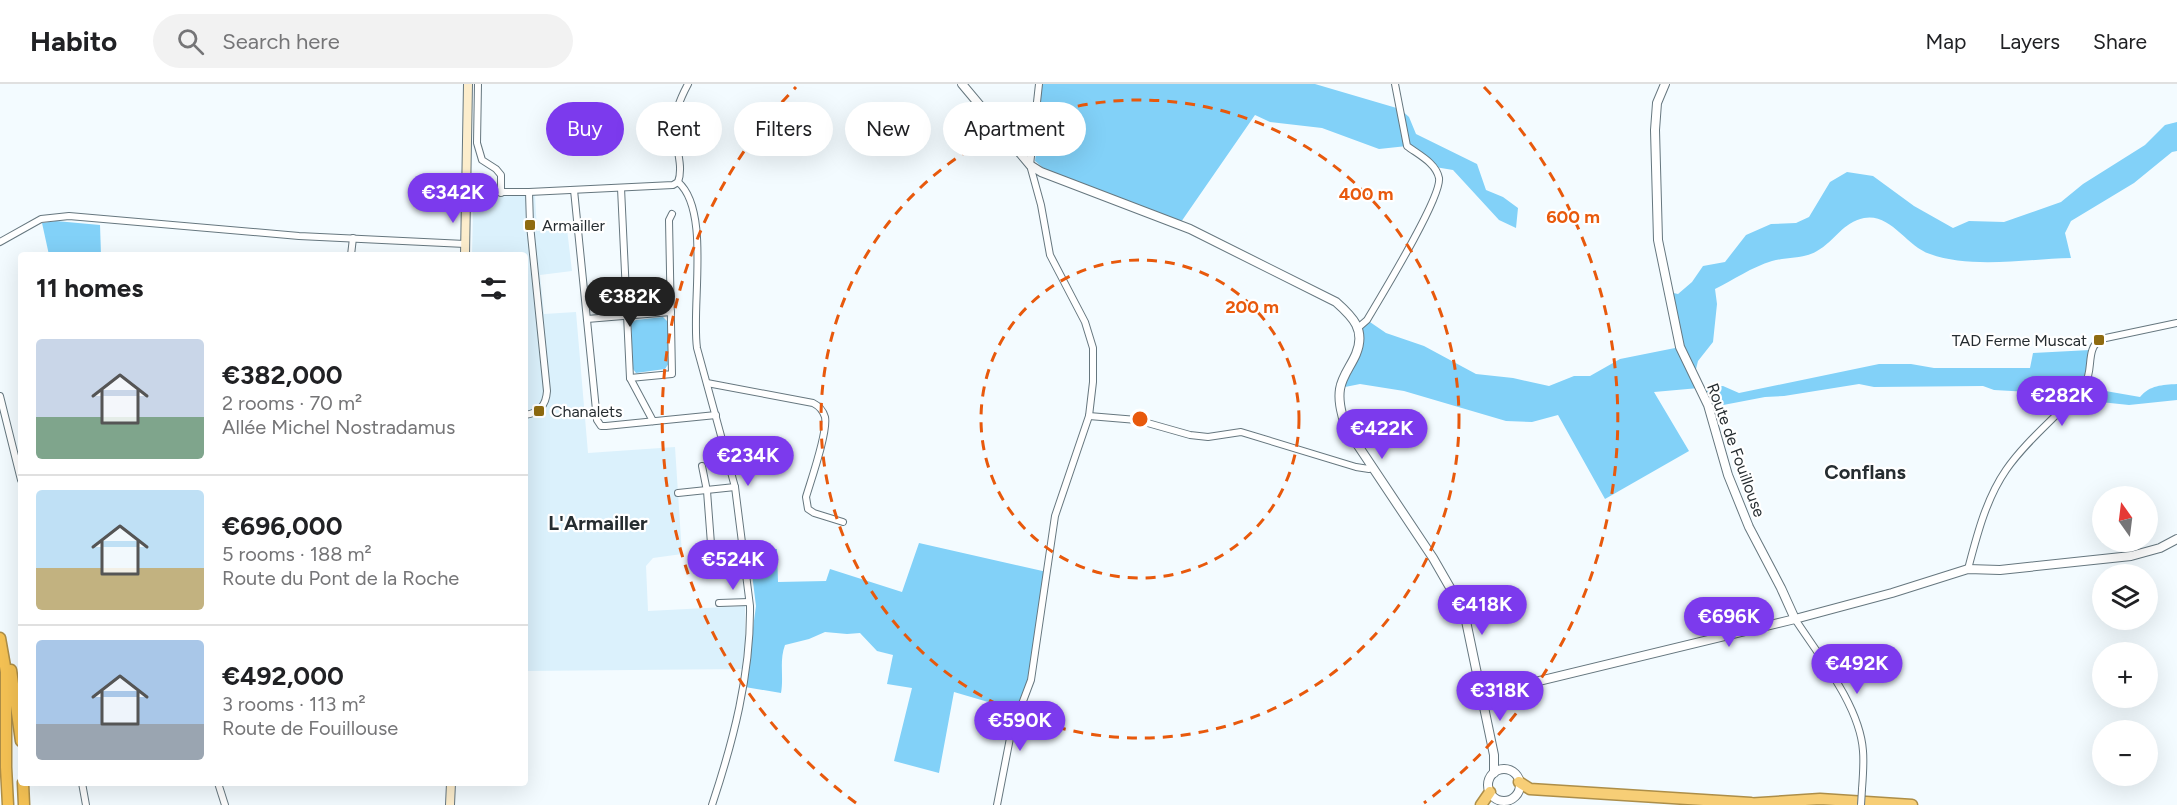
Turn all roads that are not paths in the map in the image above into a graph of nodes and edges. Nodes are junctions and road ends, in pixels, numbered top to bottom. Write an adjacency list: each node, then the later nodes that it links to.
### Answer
1 (468, 84): 12 (main road)
2 (478, 84): 14 (street)
3 (688, 84): 9 (street)
4 (962, 84): 8 (street)
5 (1039, 84): 8 (street)
6 (1395, 84): 25 (street)
7 (1665, 84): 45 (street, Route de Fouillouse)
8 (1030, 165): 25 (street); 31 (street)
9 (678, 182): 10 (street); 27 (street)
10 (621, 188): 11 (street); 22 (street)
11 (574, 190): 13 (street); 23 (street)
12 (466, 192): 14 (street); 18 (main road)
13 (529, 192): 14 (street); 29 (street)
14 (501, 193)
15 (672, 214): 21 (street)
16 (353, 238): 17 (street); 18 (street); 19 (street)
17 (0, 242)
18 (465, 244): 20 (main road)
19 (351, 252)
20 (465, 252)
21 (671, 312): 22 (street); 26 (street)
22 (627, 316): 23 (street); 26 (street)
23 (587, 320): 32 (street)
24 (2177, 323): 42 (street)
25 (1359, 327): 35 (street)
26 (630, 378): 32 (street)
27 (707, 383): 30 (street); 39 (street)
28 (0, 396): 34 (street)
29 (528, 414)
30 (716, 415): 32 (street); 36 (street)
31 (1089, 416): 35 (street); 70 (street)
32 (653, 421)
33 (702, 466): 37 (street)
34 (18, 468)
35 (1371, 469): 50 (street)
36 (735, 487): 37 (street); 43 (street)
37 (707, 491): 38 (street); 41 (street)
38 (678, 493)
39 (843, 522)
40 (2177, 539): 42 (street)
41 (712, 558)
42 (1968, 569): 45 (street)
43 (749, 602): 44 (street); 69 (street)
44 (719, 603)
45 (1795, 619): 50 (street); 73 (street, Route de Fouillouse, bridge)
46 (0, 627): 51 (highway)
47 (0, 638): 49 (highway)
48 (0, 655): 49 (highway)
49 (5, 690): 61 (highway)
50 (1481, 695): 52 (street)
51 (18, 721)
52 (1494, 755): 53 (street); 54 (street)
53 (1505, 770): 54 (street); 55 (street)
54 (1494, 772): 60 (street)
55 (1519, 782): 62 (street); 64 (highway)
56 (23, 786): 65 (highway)
57 (83, 786): 66 (street)
58 (219, 786): 67 (street)
59 (451, 786): 68 (main road)
60 (1490, 792): 63 (street); 71 (highway)
61 (5, 800)
62 (1512, 802): 63 (street)
63 (1502, 803)
64 (1751, 803): 72 (highway); 74 (highway)
65 (24, 805)
66 (86, 805)
67 (225, 805)
68 (450, 805)
69 (712, 805)
70 (997, 805)
71 (1481, 805)
72 (1730, 805)
73 (1861, 805)
74 (1912, 805)

